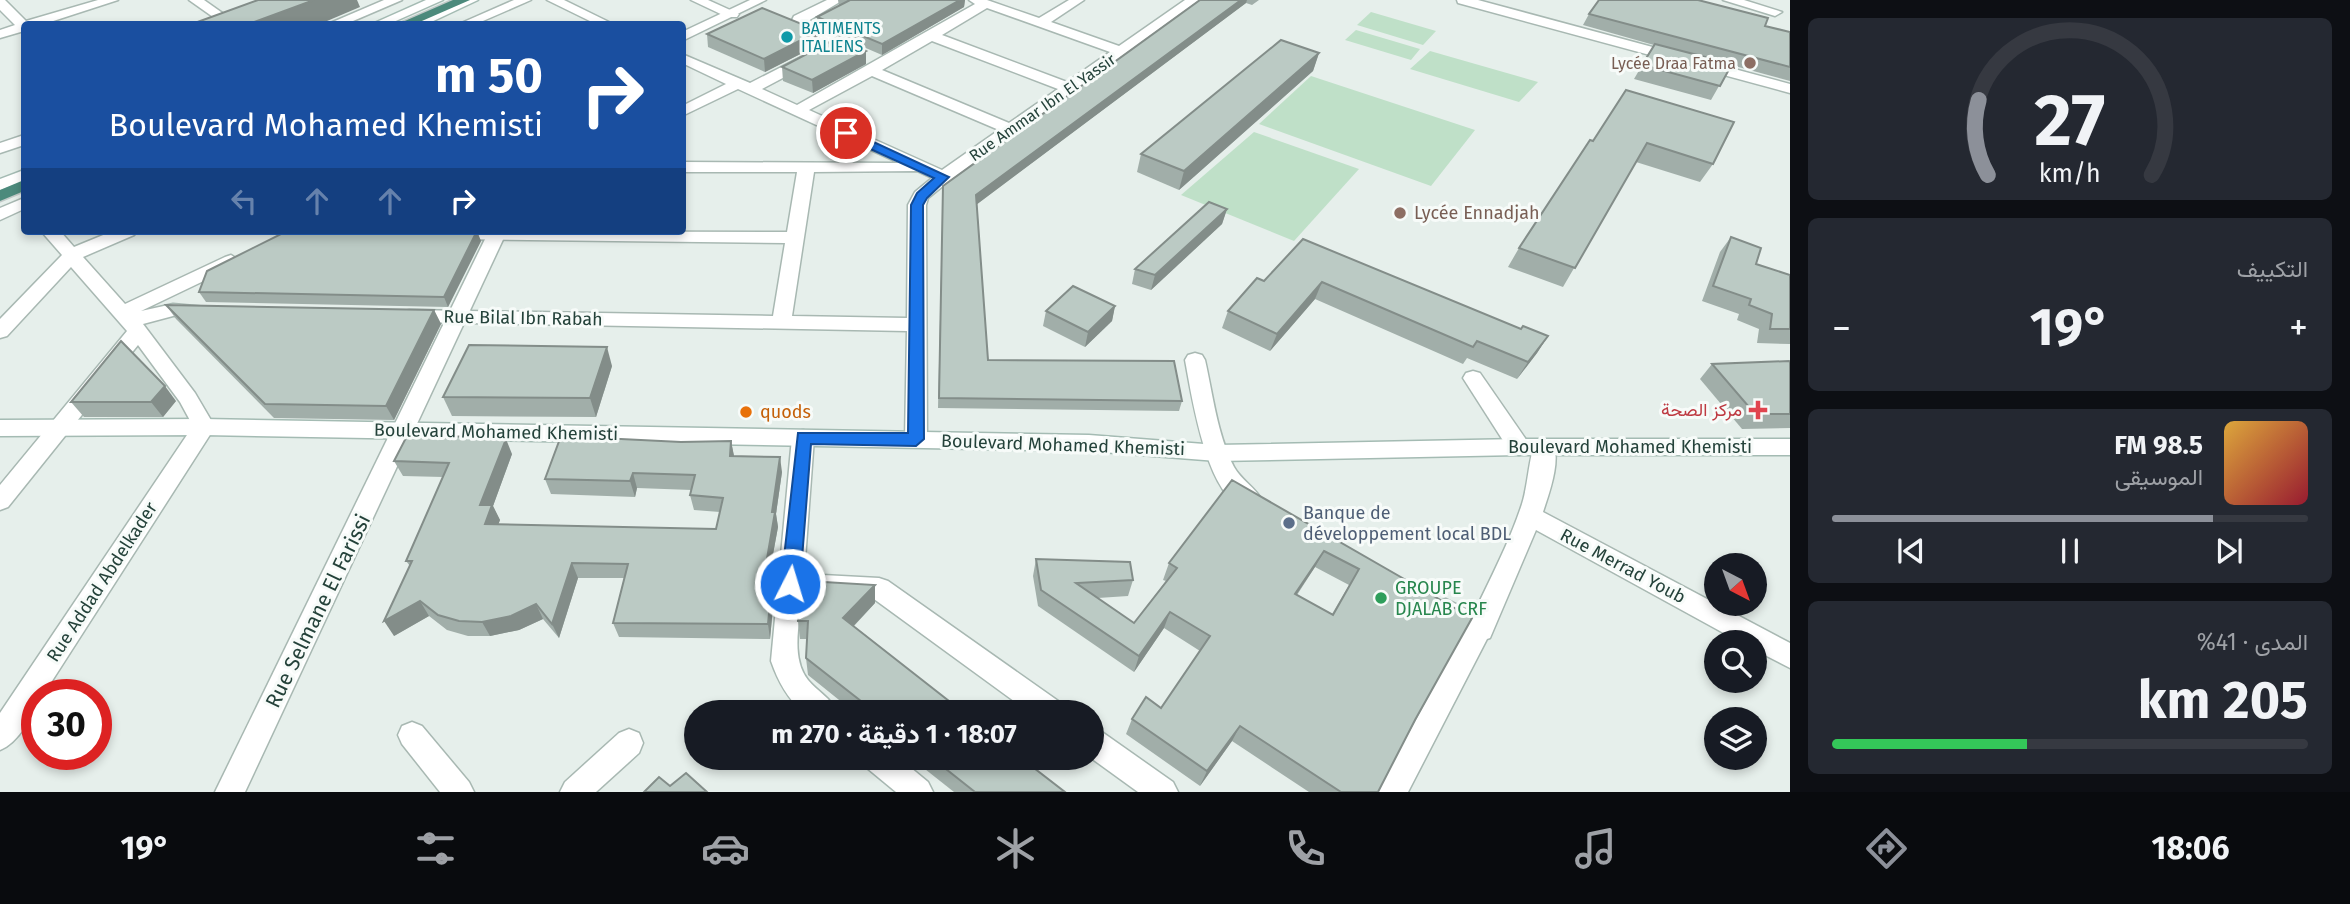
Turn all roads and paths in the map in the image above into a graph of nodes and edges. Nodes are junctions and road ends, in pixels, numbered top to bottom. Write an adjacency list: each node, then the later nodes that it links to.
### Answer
1 (88, 0): 25 (street)
2 (112, 0): 26 (street)
3 (357, 0): 23 (street)
4 (396, 0): 23 (street)
5 (436, 0): 22 (street)
6 (447, 0): 30 (highway)
7 (464, 0): 31 (highway)
8 (471, 0): 32 (street)
9 (525, 0): 33 (street)
10 (553, 0): 34 (street)
11 (697, 0): 24 (street)
12 (760, 0): 24 (street)
13 (837, 0): 41 (street)
14 (1078, 0): 36 (street)
15 (1193, 0): 42 (street, Rue Ammar Ibn El Yassir)
16 (1463, 0): 47 (street)
17 (1729, 0): 18 (street)
18 (1783, 0)
19 (202, 1): 27 (street)
20 (980, 2): 36 (street); 40 (street)
21 (0, 3): 35 (street)
22 (415, 3): 29 (street)
23 (375, 9): 28 (street)
24 (732, 14): 39 (street)
25 (34, 21)
26 (38, 21)
27 (227, 21)
28 (343, 21)
29 (384, 21)
30 (397, 21)
31 (412, 21)
32 (421, 21)
33 (473, 21)
34 (594, 21)
35 (21, 22)
36 (1041, 23): 42 (street)
37 (21, 26): 38 (street)
38 (0, 34)
39 (686, 35)
40 (929, 35): 44 (street); 46 (street)
41 (835, 44): 44 (street); 45 (street)
42 (1120, 51): 46 (street, Rue Ammar Ibn El Yassir)
43 (686, 60): 45 (street)
44 (877, 68): 49 (street); 50 (street)
45 (746, 85): 48 (street); 49 (street)
46 (1069, 88): 50 (street, Rue Ammar Ibn El Yassir)
47 (1790, 89)
48 (686, 110)
49 (799, 110): 54 (street)
50 (1010, 129): 56 (street, Rue Ammar Ibn El Yassir)
51 (21, 141): 52 (street)
52 (0, 148)
53 (686, 167): 55 (street)
54 (917, 168): 55 (street); 56 (street)
55 (806, 169): 66 (street)
56 (943, 177): 74 (street, Rue Ammar Ibn El Yassir)
57 (21, 178): 58 (highway)
58 (1, 188): 59 (street)
59 (21, 188)
60 (21, 204): 61 (street)
61 (0, 215)
62 (54, 235): 68 (street)
63 (119, 235): 68 (street)
64 (496, 235): 71 (street, Rue Selmane El Farissi)
65 (617, 235): 66 (street)
66 (797, 238): 72 (street)
67 (244, 254): 73 (street)
68 (72, 256): 73 (street); 75 (street)
69 (213, 311): 73 (street)
70 (389, 315): 71 (street, Rue Bilal Ibn Rabah)
71 (457, 317): 72 (street, Rue Bilal Ibn Rabah); 81 (street, Rue Selmane El Farissi)
72 (782, 321): 74 (street, Rue Bilal Ibn Rabah)
73 (130, 322): 78 (street); 80 (street)
74 (917, 325): 83 (street, Rue Ammar Ibn El Yassir)
75 (0, 331)
76 (1195, 360): 86 (street)
77 (1473, 378): 84 (street)
78 (204, 427): 80 (street, Boulevard Mohamed Khemisti); 81 (street, Boulevard Mohamed Khemisti); 97 (street, Rue Addad Abdelkader)
79 (0, 428): 80 (street, Boulevard Mohamed Khemisti)
80 (58, 428): 87 (street)
81 (405, 430): 82 (street, Boulevard Mohamed Khemisti); 101 (street, Rue Selmane El Farissi)
82 (803, 438): 83 (street, Boulevard Mohamed Khemisti); 90 (street)
83 (916, 439): 86 (street, Boulevard Mohamed Khemisti)
84 (1531, 447): 85 (street, Boulevard Mohamed Khemisti); 86 (street, Boulevard Mohamed Khemisti); 89 (street)
85 (1790, 447)
86 (1217, 453): 88 (street)
87 (0, 501)
88 (1265, 508)
89 (1530, 516): 92 (street); 93 (street, Rue Merrad Youb)
90 (790, 584): 94 (street); 95 (street)
91 (1421, 596): 92 (street)
92 (1480, 630): 106 (street)
93 (1790, 656)
94 (807, 700)
95 (1034, 700)
96 (412, 735): 102 (street)
97 (0, 737)
98 (629, 743): 103 (street)
99 (1104, 750): 105 (street)
100 (891, 770): 104 (street)
101 (230, 792)
102 (459, 792)
103 (575, 792)
104 (918, 792)
105 (1163, 792)
106 (1392, 792)

